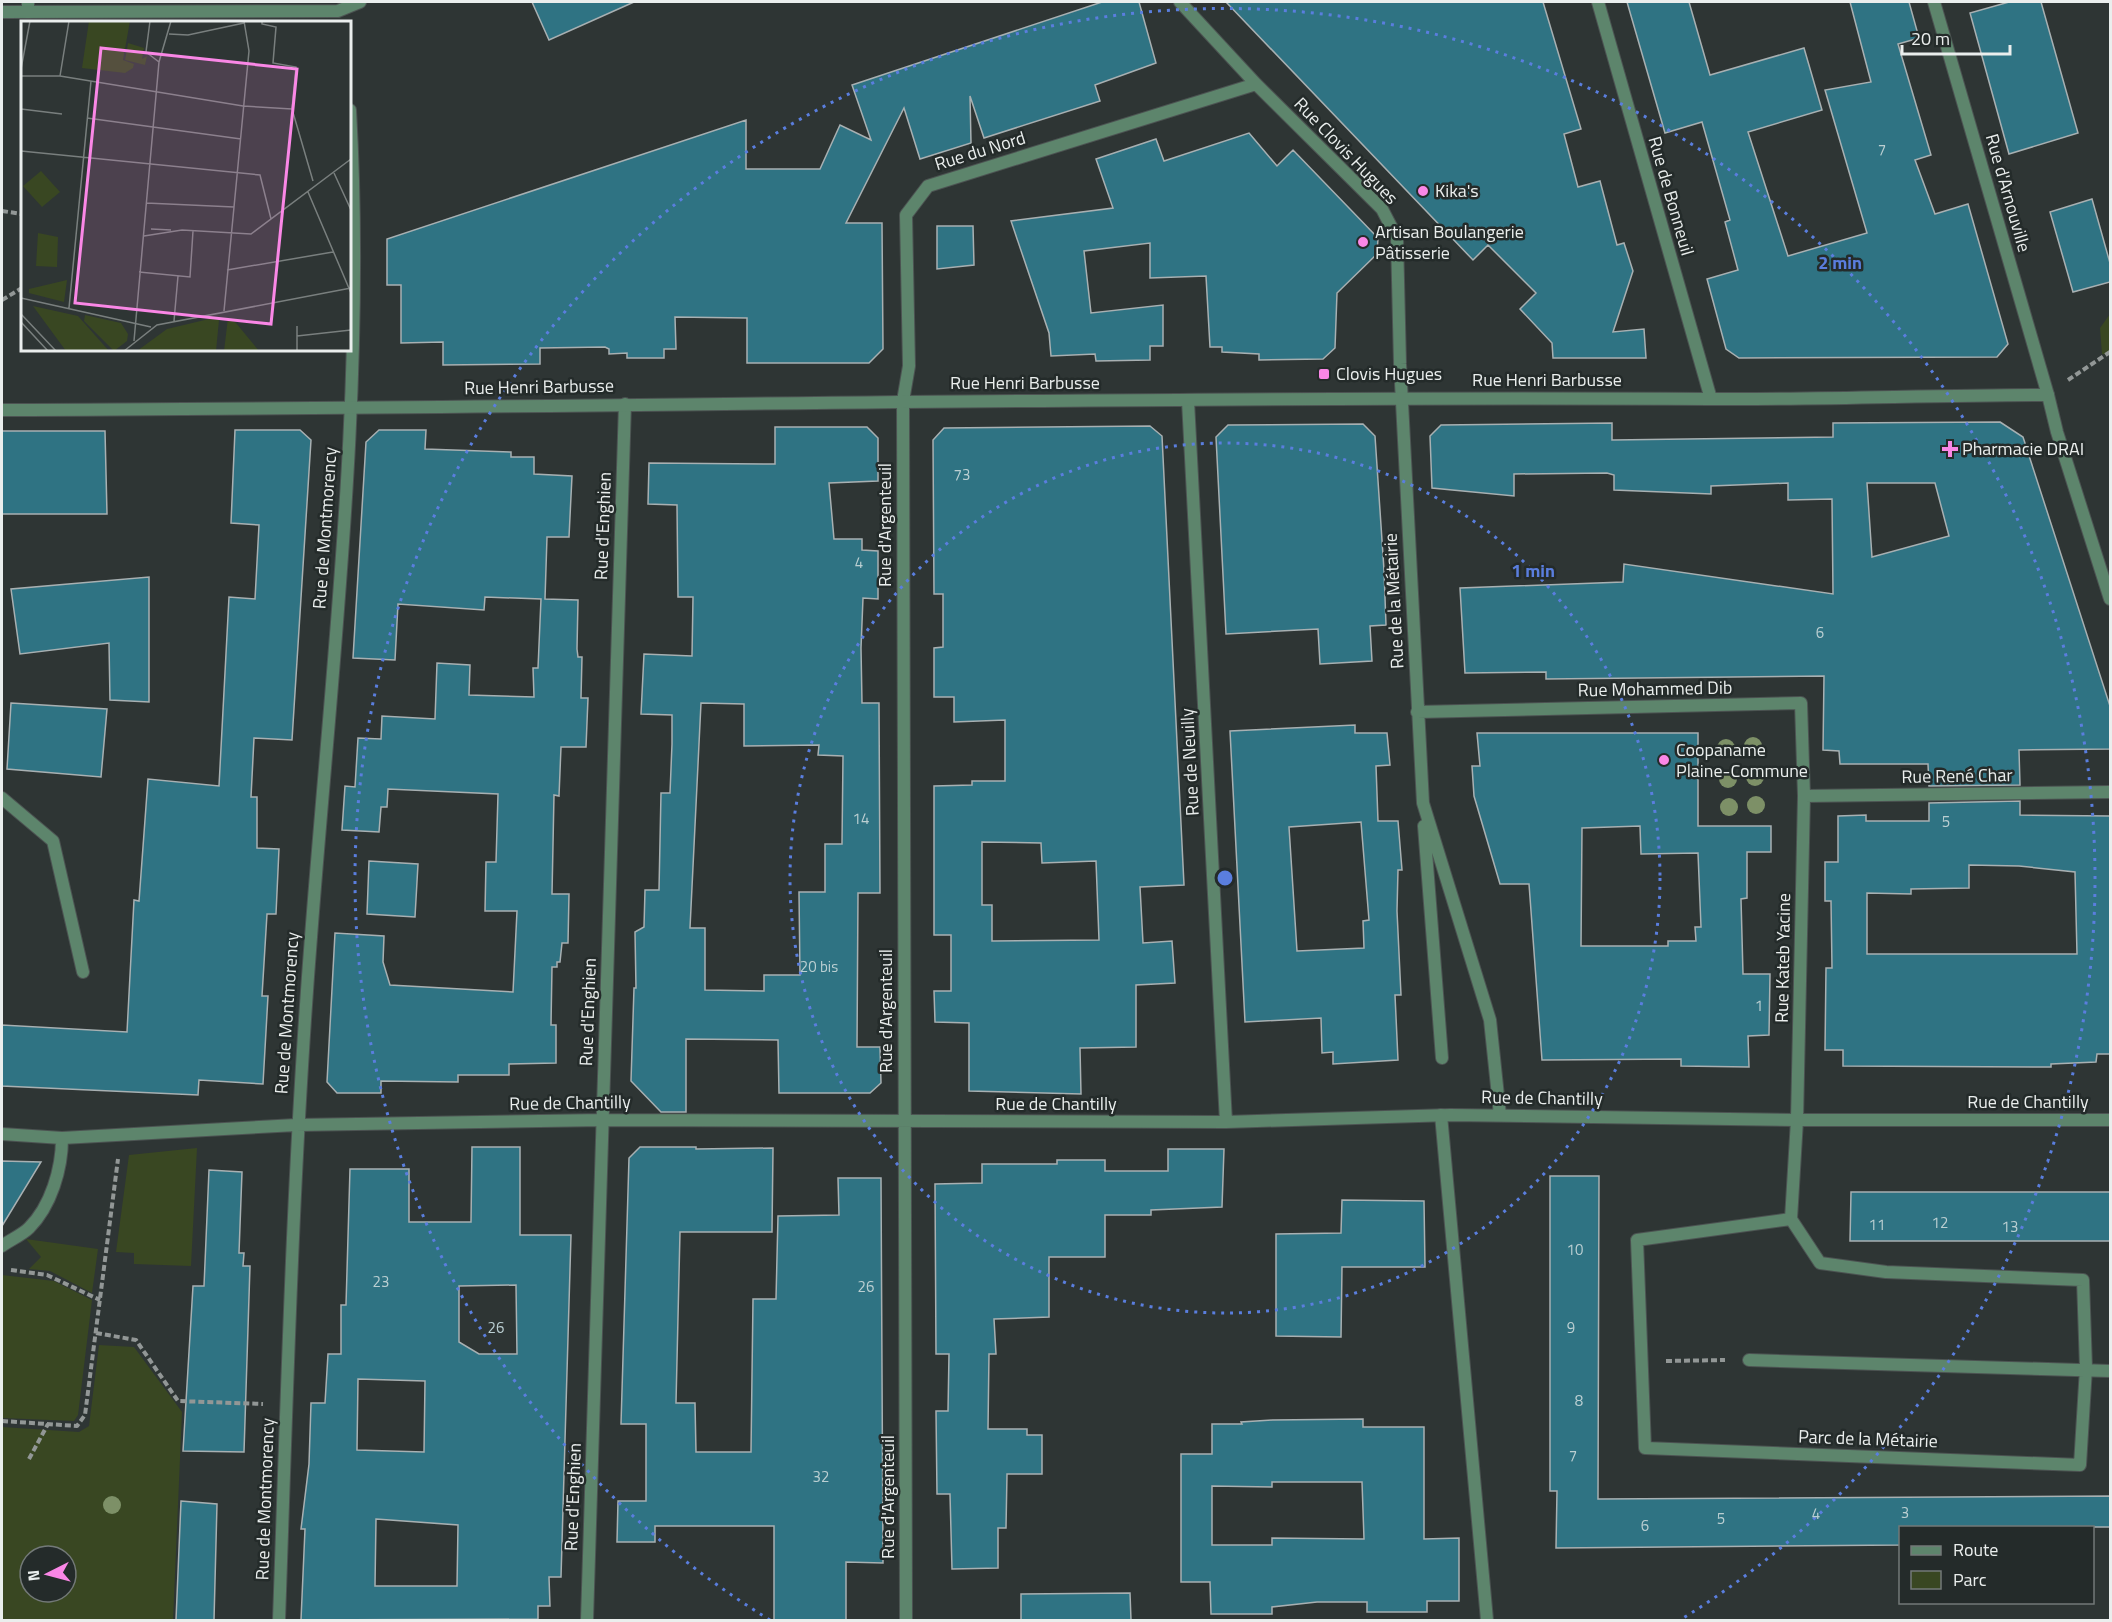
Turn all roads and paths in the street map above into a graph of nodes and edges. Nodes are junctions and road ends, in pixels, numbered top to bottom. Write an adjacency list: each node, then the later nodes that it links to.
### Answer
1 (360, 2): 7 (street)
2 (1180, 2): 8 (street, Rue Clovis Hugues)
3 (1598, 2): 17 (street, Rue de Bonneuil)
4 (1934, 2): 15 (street, Rue d'Arnouville)
5 (28, 7): 6 (street); 7 (street)
6 (2, 12)
7 (339, 16)
8 (1256, 84): 16 (street, Rue Clovis Hugues); 18 (street, Rue du Nord)
9 (351, 149): 21 (street, Rue de Montmorency)
10 (2, 211): 11 (path)
11 (21, 214)
12 (21, 289): 13 (path)
13 (2, 300)
14 (2110, 351): 15 (path)
15 (2048, 395): 17 (street, Rue Henri Barbusse); 23 (street, Rue d'Arnouville)
16 (1402, 398): 17 (street, Rue Henri Barbusse); 19 (street, Rue Henri Barbusse); 24 (street, Rue de la Métairie)
17 (1711, 399)
18 (903, 401): 19 (street, Rue Henri Barbusse); 20 (street, Rue Henri Barbusse); 36 (street, Rue d'Argenteuil)
19 (1188, 401): 37 (street, Rue de Neuilly)
20 (625, 404): 21 (street, Rue Henri Barbusse); 33 (street, Rue d'Enghien)
21 (352, 409): 22 (street, Rue Henri Barbusse); 38 (street, Rue de Montmorency)
22 (2, 410)
23 (2110, 599)
24 (1417, 712): 26 (street, Rue Mohammed Dib); 28 (street, Rue de la Métairie)
25 (2110, 792): 26 (street, Rue René Char)
26 (1804, 796): 34 (street, Rue Kateb Yacine)
27 (2, 798): 29 (street)
28 (1423, 803): 30 (street, Rue de la Métairie); 32 (street, Rue de la Métairie)
29 (83, 972)
30 (1442, 1058)
31 (1441, 1115): 32 (street, Rue de Chantilly); 37 (street, Rue de Chantilly); 58 (street)
32 (1500, 1115): 34 (street, Rue de Chantilly)
33 (603, 1120): 36 (street, Rue de Chantilly); 38 (street, Rue de Chantilly); 56 (street, Rue d'Enghien)
34 (1797, 1120): 35 (street, Rue de Chantilly); 42 (street)
35 (2110, 1120)
36 (904, 1122): 37 (street, Rue de Chantilly); 57 (street, Rue d'Argenteuil)
37 (1226, 1122)
38 (296, 1125): 40 (street, Rue de Chantilly); 51 (street, Rue de Montmorency)
39 (2, 1134): 41 (street, Rue de Chantilly)
40 (121, 1136): 41 (street, Rue de Chantilly); 45 (path)
41 (62, 1138): 43 (street)
42 (1791, 1219): 48 (street, Parc de la Métairie); 49 (street, Parc de la Métairie)
43 (2, 1246)
44 (2, 1263): 45 (path)
45 (100, 1300): 46 (path)
46 (96, 1334): 51 (path); 53 (path)
47 (1749, 1360): 48 (path); 49 (street)
48 (1642, 1361): 49 (street, Parc de la Métairie)
49 (2086, 1368): 50 (street)
50 (2110, 1371)
51 (286, 1405): 55 (street, Rue de Montmorency)
52 (2, 1421): 53 (path)
53 (48, 1424): 54 (path)
54 (29, 1459)
55 (279, 1620)
56 (587, 1620)
57 (906, 1620)
58 (1487, 1620)

